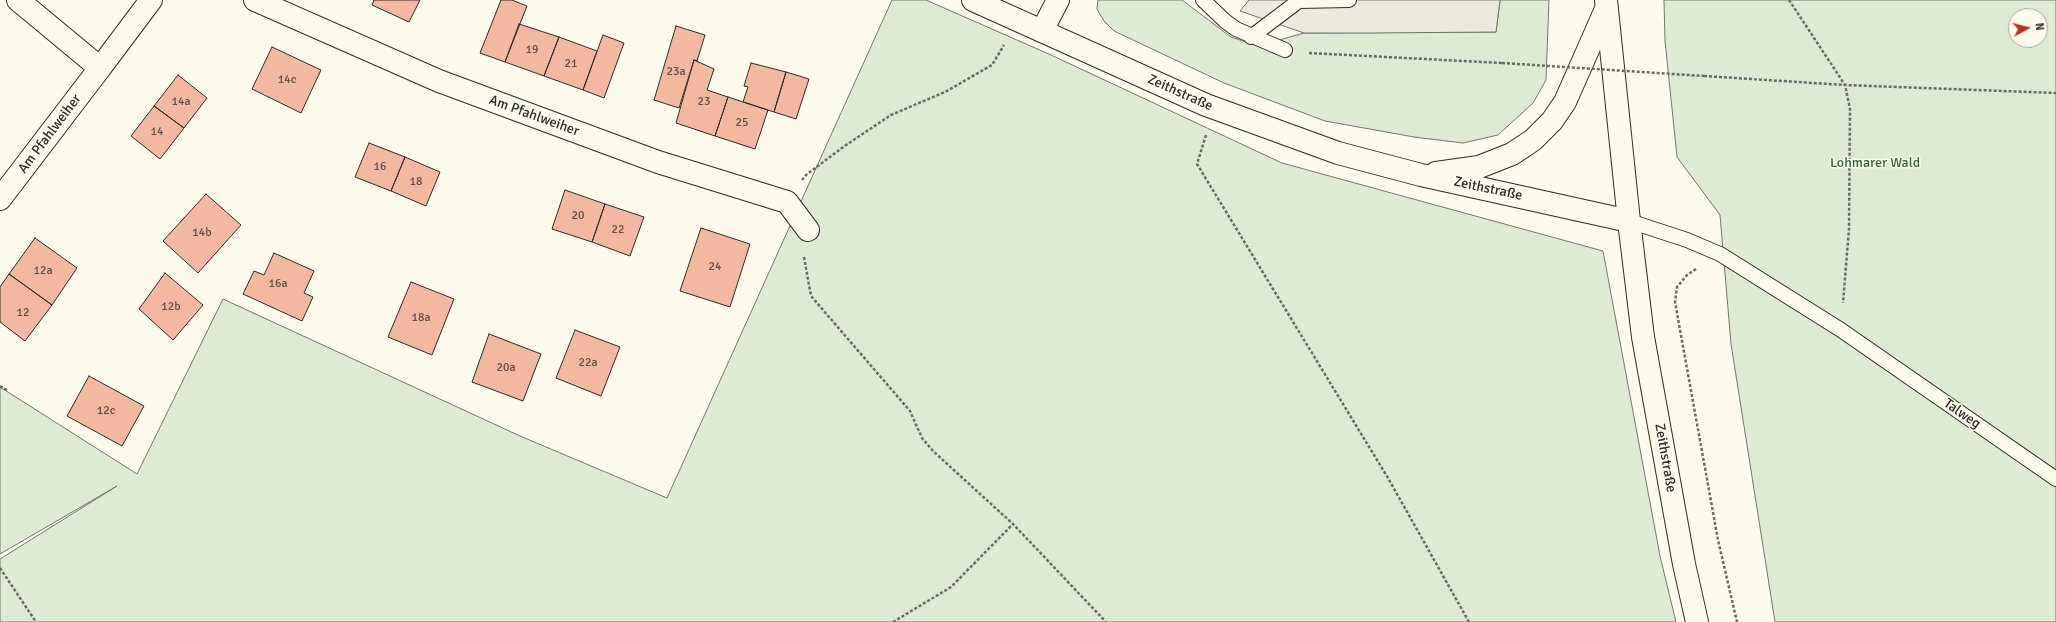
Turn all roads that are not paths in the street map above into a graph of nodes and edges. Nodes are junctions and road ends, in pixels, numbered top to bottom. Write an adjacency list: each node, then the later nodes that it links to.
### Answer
1 (18, 0): 13 (street)
2 (150, 0): 13 (street, Am Pfahlweiher)
3 (255, 0): 17 (street, Am Pfahlweiher)
4 (973, 0): 10 (street, Zeithstraße)
5 (1058, 0): 10 (street)
6 (1203, 0): 11 (lane)
7 (1300, 0): 8 (lane); 11 (lane)
8 (1350, 0)
9 (1606, 4): 14 (street); 16 (street)
10 (1042, 31): 14 (street, Zeithstraße)
11 (1251, 37): 12 (lane)
12 (1285, 50)
13 (100, 68): 15 (street, Am Pfahlweiher)
14 (1421, 175): 16 (street, Zeithstraße)
15 (0, 199)
16 (1629, 221): 18 (lane, Talweg); 19 (street, Zeithstraße)
17 (808, 230)
18 (2056, 479)
19 (1697, 622)

